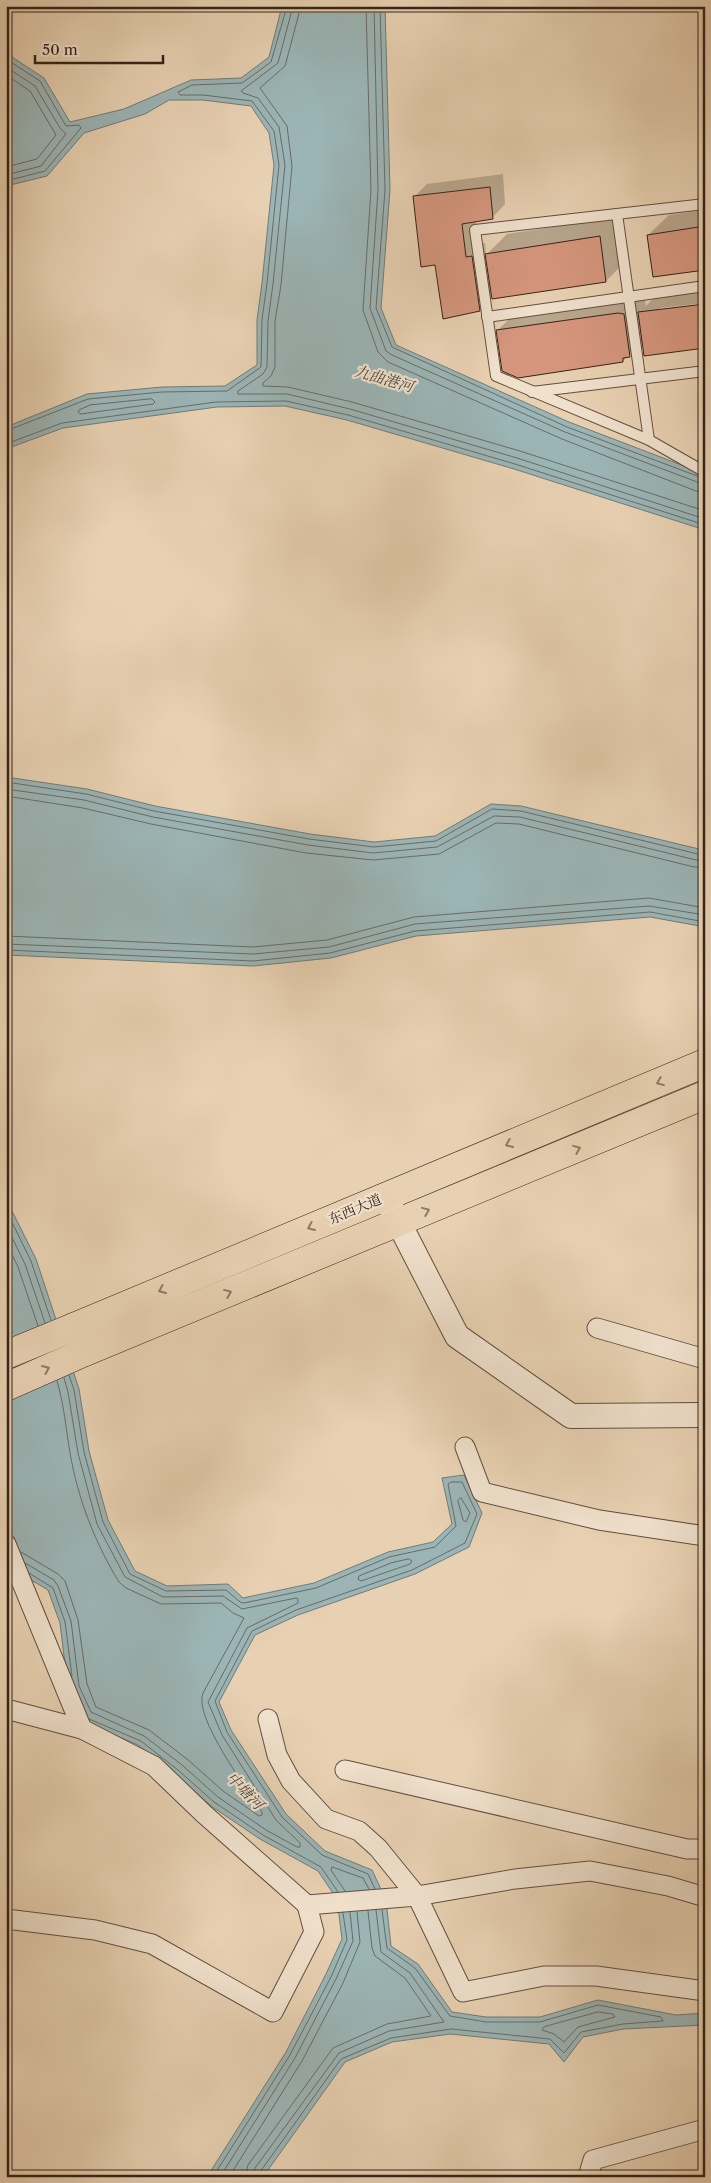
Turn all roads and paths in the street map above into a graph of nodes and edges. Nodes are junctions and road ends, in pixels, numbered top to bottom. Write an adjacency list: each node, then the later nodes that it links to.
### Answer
1 (705, 204): 2 (lane)
2 (617, 214): 4 (lane); 5 (lane)
3 (705, 286): 4 (lane)
4 (629, 297): 5 (lane); 7 (lane)
5 (487, 317): 8 (lane)
6 (705, 371): 7 (lane)
7 (640, 379): 8 (lane); 9 (lane)
8 (531, 392): 9 (lane)
9 (649, 440): 10 (lane)
10 (705, 472)
11 (705, 1063): 13 (main road, 东西大道, one-way to 13)
12 (705, 1095): 14 (main road, one-way to 12)
13 (385, 1196): 14 (street); 16 (main road, 东西大道, one-way to 16)
14 (398, 1223): 18 (main road, one-way to 14); 19 (street)
15 (598, 1328): 17 (street)
16 (6, 1355)
17 (705, 1359)
18 (6, 1386)
19 (705, 1415)
20 (465, 1448): 21 (street)
21 (705, 1536)
22 (6, 1544): 25 (street)
23 (6, 1710): 25 (street)
24 (268, 1719): 28 (street)
25 (82, 1729): 30 (street)
26 (345, 1770): 27 (street)
27 (705, 1849)
28 (417, 1896): 29 (street); 30 (street); 32 (street)
29 (705, 1897)
30 (314, 1904): 31 (street)
31 (6, 1919)
32 (705, 1991)
33 (705, 2129): 34 (street)
34 (588, 2177)

